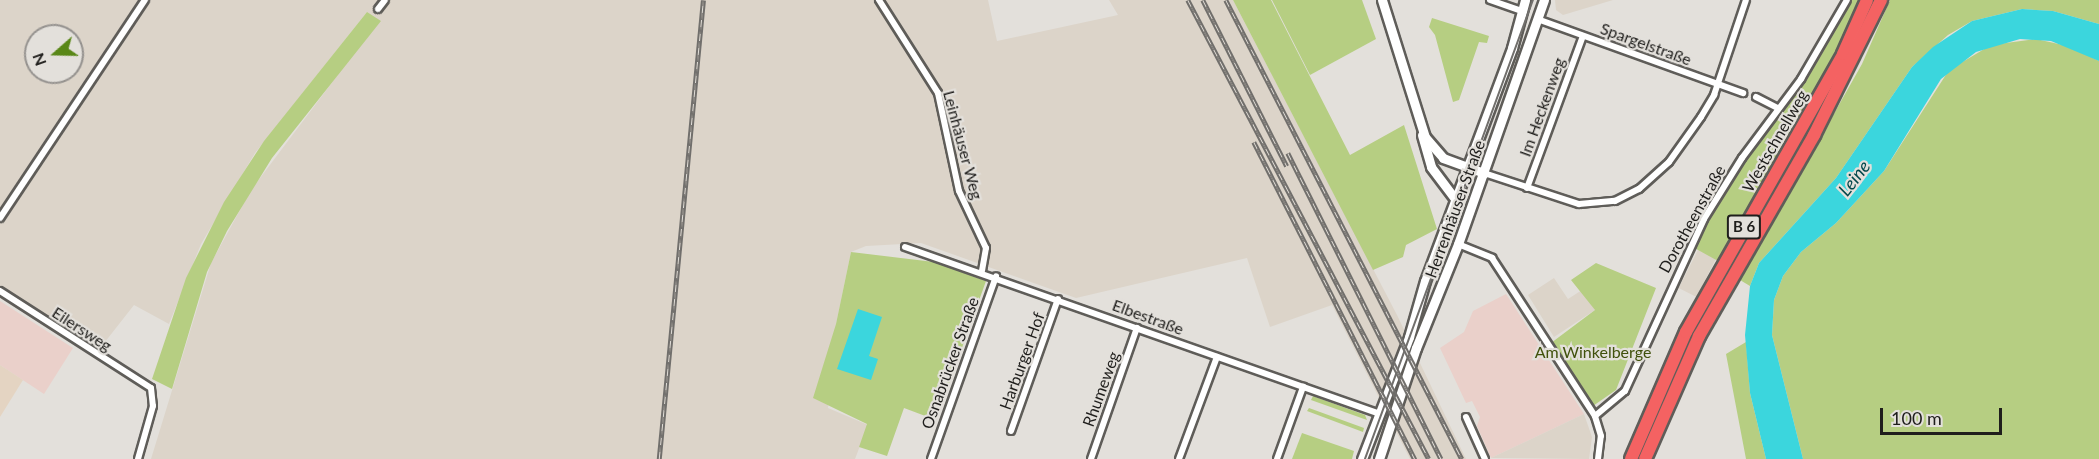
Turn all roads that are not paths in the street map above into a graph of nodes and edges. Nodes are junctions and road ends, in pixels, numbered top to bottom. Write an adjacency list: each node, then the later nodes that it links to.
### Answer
1 (146, 0): 25 (street)
2 (385, 0): 12 (street)
3 (879, 0): 28 (street, Leinhäuser Weg)
4 (1382, 0): 20 (street)
5 (1490, 0): 13 (street)
6 (1525, 0): 13 (street, Herrenhäuser Straße)
7 (1544, 0): 14 (street, Herrenhäuser Straße)
8 (1746, 0): 16 (street)
9 (1847, 0): 19 (street, Dorotheenstraße)
10 (1867, 0): 48 (highway, Westschnellweg / B 6)
11 (1881, 0): 49 (highway, Westschnellweg / B 6)
12 (378, 9)
13 (1522, 11): 21 (street, Herrenhäuser Straße)
14 (1540, 20): 15 (street, Spargelstraße); 22 (street, Herrenhäuser Straße)
15 (1583, 36): 16 (street, Spargelstraße); 23 (street, Im Heckenweg)
16 (1717, 84): 17 (street, Spargelstraße); 23 (street)
17 (1743, 93)
18 (1756, 98): 19 (street)
19 (1778, 108): 36 (street, Dorotheenstraße)
20 (1422, 130): 21 (street); 24 (street)
21 (1466, 167): 22 (street); 24 (street, Herrenhäuser Straße)
22 (1484, 173): 23 (street); 26 (street, Herrenhäuser Straße)
23 (1527, 188)
24 (1454, 198): 35 (street, Herrenhäuser Straße)
25 (0, 218)
26 (1458, 244): 36 (street); 45 (street, Herrenhäuser Straße)
27 (905, 247): 28 (street, Elbestraße)
28 (982, 271): 29 (street, Elbestraße)
29 (996, 276): 31 (street, Elbestraße); 40 (street, Osnabrücker Straße)
30 (0, 291): 39 (street, Eilersweg)
31 (1058, 299): 32 (street, Elbestraße); 38 (street, Harburger Hof)
32 (1137, 328): 33 (street, Elbestraße); 41 (street, Rhumeweg)
33 (1217, 357): 34 (street, Elbestraße); 42 (street)
34 (1303, 387): 35 (street, Elbestraße); 43 (street)
35 (1380, 414): 44 (street, Herrenhäuser Straße)
36 (1595, 416): 47 (street)
37 (1466, 417): 46 (street)
38 (1011, 431)
39 (138, 459)
40 (931, 459)
41 (1091, 459)
42 (1179, 459)
43 (1277, 459)
44 (1362, 459)
45 (1379, 459)
46 (1485, 459)
47 (1599, 459)
48 (1631, 459)
49 (1645, 459)

